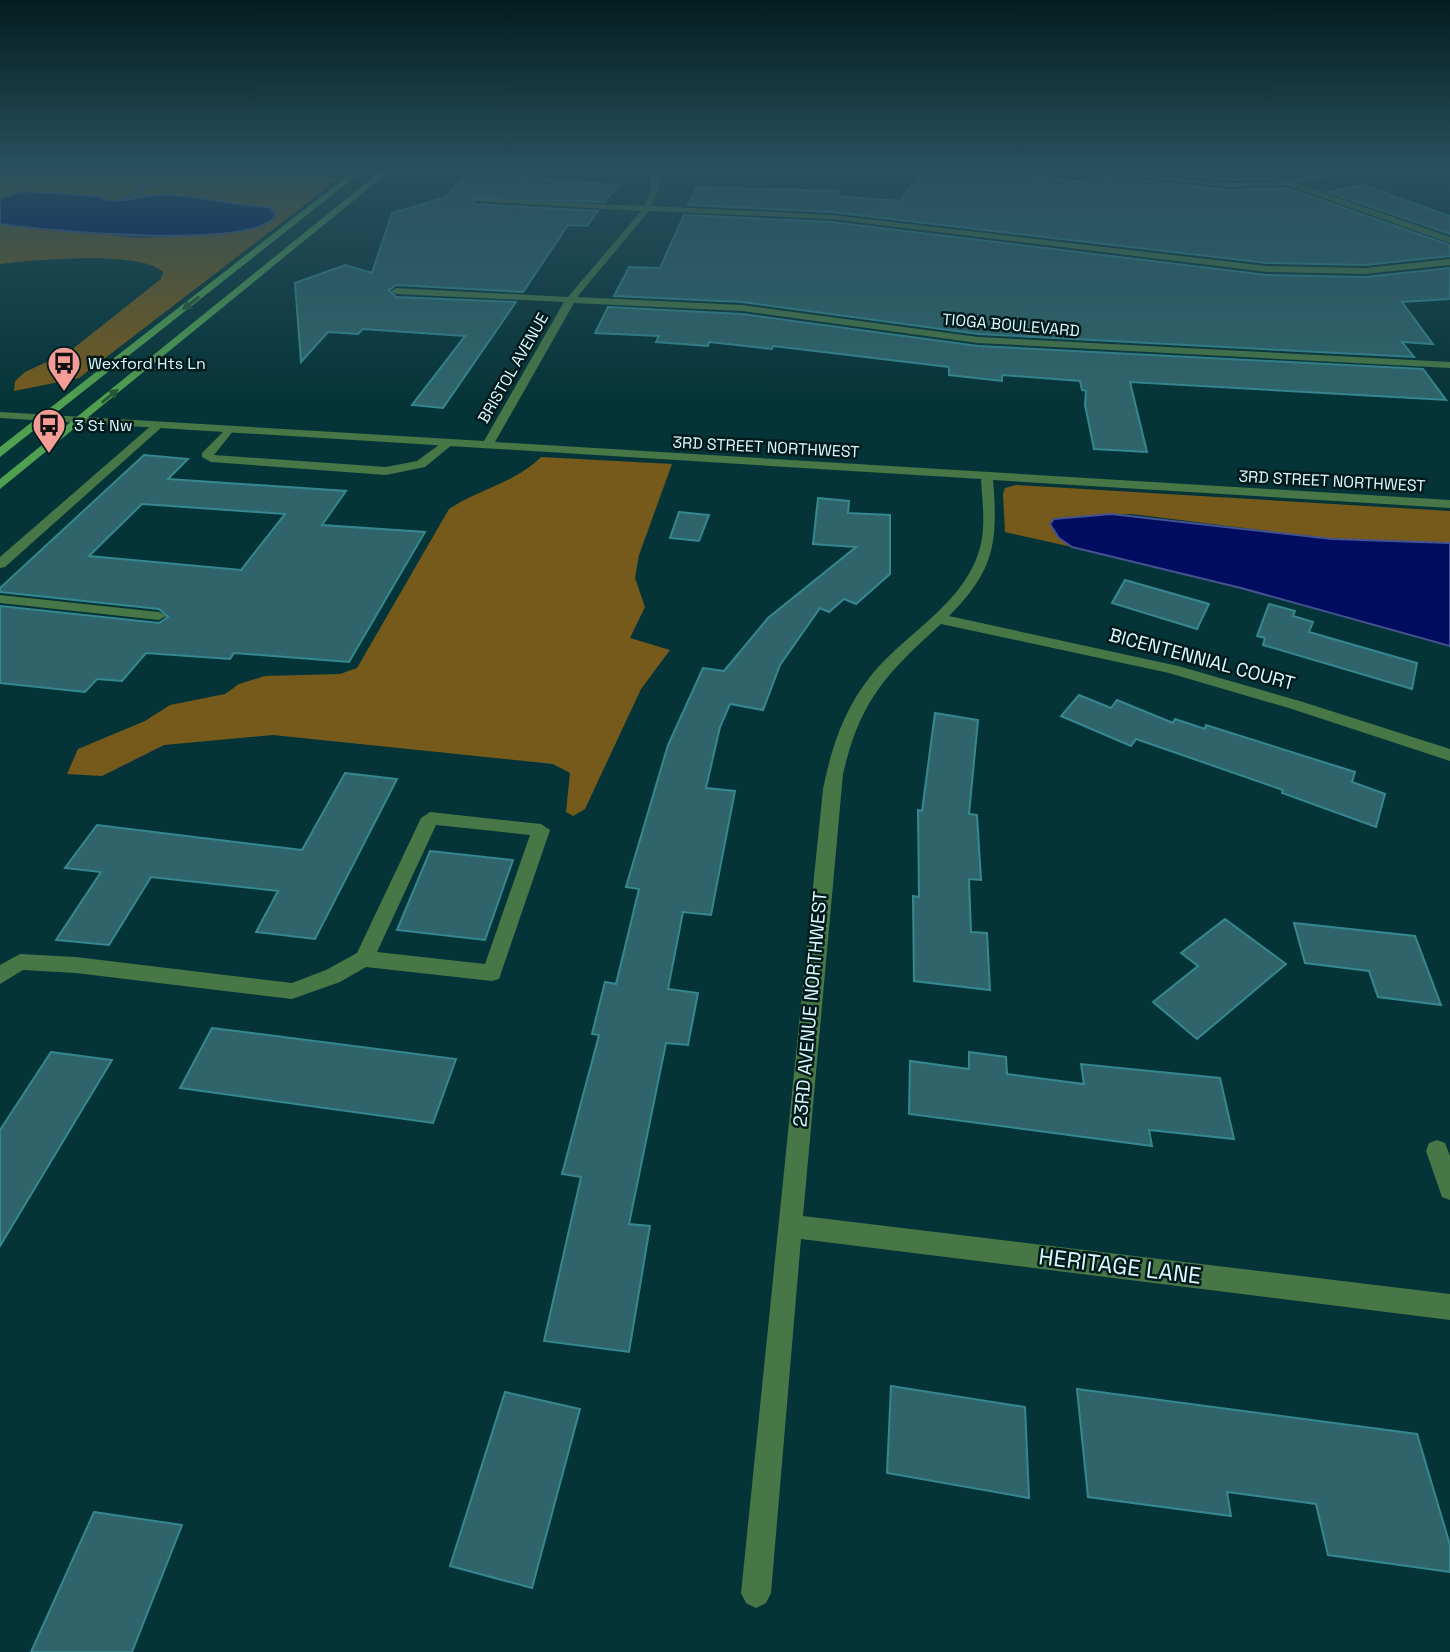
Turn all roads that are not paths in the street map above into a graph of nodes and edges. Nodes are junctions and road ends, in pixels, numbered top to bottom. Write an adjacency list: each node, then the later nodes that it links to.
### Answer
1 (262, 247): 10 (main road, one-way to 10)
2 (292, 247): 11 (main road, one-way to 2)
3 (615, 247): 7 (street, BRISTOL AVENUE)
4 (1079, 247): 5 (street)
5 (1450, 262)
6 (396, 291): 7 (street, TIOGA BOULEVARD)
7 (571, 299): 8 (street, TIOGA BOULEVARD); 15 (street, BRISTOL AVENUE)
8 (1450, 365)
9 (0, 415): 10 (street, 3RD STREET NORTHWEST)
10 (46, 418): 11 (street, 3RD STREET NORTHWEST); 16 (main road)
11 (79, 421): 12 (street, 3RD STREET NORTHWEST); 18 (main road)
12 (157, 426): 13 (street, 3RD STREET NORTHWEST); 20 (street)
13 (228, 430): 14 (street, 3RD STREET NORTHWEST); 14 (street)
14 (447, 444): 15 (street, 3RD STREET NORTHWEST)
15 (487, 446): 17 (street, 3RD STREET NORTHWEST)
16 (0, 453)
17 (987, 476): 19 (street, 3RD STREET NORTHWEST); 23 (street, 23RD AVENUE NORTHWEST)
18 (0, 485)
19 (1450, 504)
20 (0, 564)
21 (0, 599): 22 (street)
22 (159, 615)
23 (940, 619): 24 (street, BICENTENNIAL COURT); 29 (street, 23RD AVENUE NORTHWEST)
24 (1450, 755)
25 (364, 959): 25 (street); 26 (street)
26 (0, 976)
27 (1437, 1151): 28 (street)
28 (1450, 1189)
29 (790, 1226): 30 (street, HERITAGE LANE); 31 (street, 23RD AVENUE NORTHWEST)
30 (1450, 1307)
31 (756, 1593)

